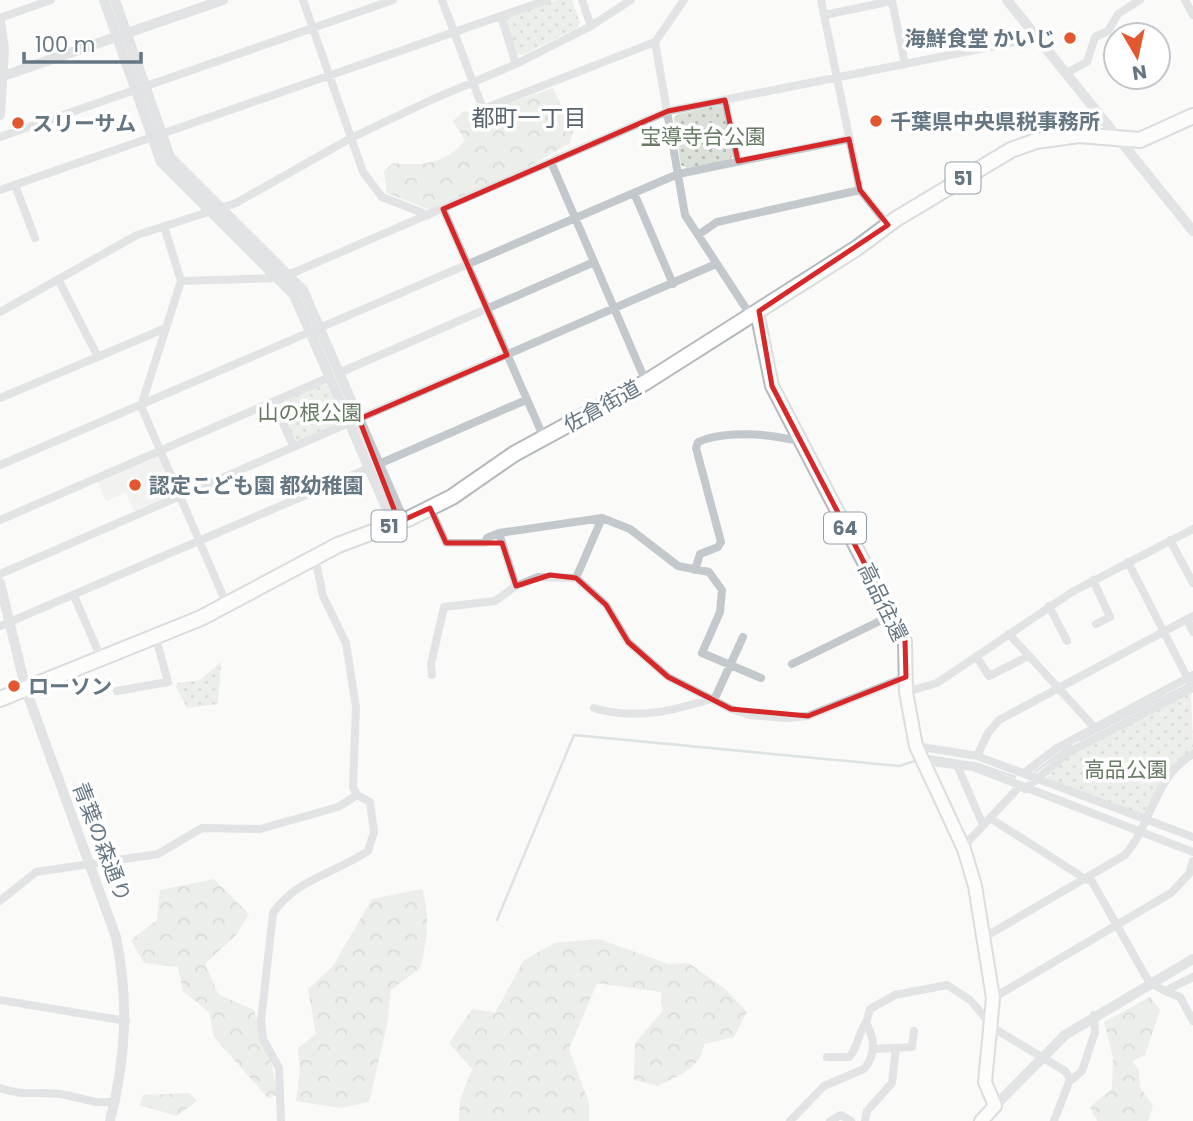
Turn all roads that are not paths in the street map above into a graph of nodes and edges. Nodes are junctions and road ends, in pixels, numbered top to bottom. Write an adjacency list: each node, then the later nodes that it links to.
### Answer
1 (51, 0): 19 (street)
2 (104, 0): 23 (street)
3 (115, 0): 23 (street)
4 (223, 0): 23 (street)
5 (303, 0): 21 (street)
6 (393, 0): 21 (street)
7 (442, 0): 22 (street)
8 (547, 0): 18 (street)
9 (582, 0): 20 (street)
10 (631, 0): 20 (street)
11 (684, 0): 24 (street)
12 (821, 0): 16 (street)
13 (1007, 0): 28 (street)
14 (1140, 0): 28 (street)
15 (1185, 0): 17 (street)
16 (824, 15): 27 (street); 31 (street)
17 (1193, 15)
18 (501, 16): 22 (street); 26 (street)
19 (0, 20): 30 (street)
20 (591, 26): 26 (street)
21 (313, 28): 29 (street); 33 (street)
22 (453, 32): 29 (street); 32 (street)
23 (121, 35): 30 (street); 33 (street)
24 (655, 42): 32 (street); 35 (street)
25 (1015, 42): 27 (street)
26 (516, 64): 32 (street)
27 (905, 64): 31 (street)
28 (1066, 73): 41 (street)
29 (329, 75): 38 (street); 40 (street)
30 (2, 77): 36 (street)
31 (837, 78): 34 (street); 42 (street)
32 (471, 83): 40 (street)
33 (141, 88): 38 (street); 39 (street)
34 (725, 100): 35 (street); 43 (street)
35 (668, 111): 44 (street); 45 (street)
36 (0, 115)
37 (1193, 116): 41 (highway, 佐倉街道 / 51)
38 (157, 135): 46 (street); 50 (street)
39 (0, 138)
40 (351, 138): 50 (street); 52 (street)
41 (1119, 138): 54 (highway, 佐倉街道 / 51); 56 (street)
42 (849, 139): 43 (street); 48 (street)
43 (738, 161): 45 (street)
44 (551, 162): 51 (street); 53 (street)
45 (678, 174): 49 (street); 57 (street)
46 (15, 185): 47 (street); 58 (street)
47 (0, 190)
48 (860, 190): 54 (street); 57 (street)
49 (634, 193): 53 (street); 66 (street)
50 (216, 209): 55 (street); 62 (street); 63 (street)
51 (443, 209): 52 (street); 60 (street)
52 (428, 215): 62 (street)
53 (575, 217): 59 (street); 60 (street)
54 (888, 225): 70 (highway, 佐倉街道 / 51)
55 (163, 226): 64 (street); 65 (street)
56 (1193, 231)
57 (698, 235): 61 (street)
58 (35, 238)
59 (592, 263): 67 (street); 68 (street)
60 (467, 264): 67 (street); 72 (street)
61 (716, 264): 66 (street); 70 (street)
62 (288, 275): 72 (street)
63 (277, 278): 65 (street); 72 (street)
64 (58, 279): 69 (street); 74 (street)
65 (181, 281): 71 (street)
66 (673, 284): 68 (street)
67 (487, 309): 73 (street); 75 (street)
68 (613, 310): 73 (street); 76 (street)
69 (0, 312)
70 (752, 312): 76 (highway, 佐倉街道 / 51); 83 (main road, 高品往還 / 64)
71 (166, 328): 74 (street); 80 (street)
72 (315, 330): 75 (street); 80 (street)
73 (507, 355): 78 (street); 81 (street)
74 (98, 357): 77 (street)
75 (335, 375): 79 (street); 81 (street)
76 (646, 382): 82 (highway, 佐倉街道 / 51)
77 (0, 398)
78 (527, 400): 82 (street); 87 (street)
79 (273, 402): 84 (street); 85 (street)
80 (141, 406): 85 (street); 86 (street)
81 (355, 421): 84 (street); 87 (street)
82 (544, 438): 89 (highway, 佐倉街道 / 51)
83 (798, 440): 99 (street); 109 (main road, 高品往還 / 64)
84 (293, 447): 88 (street)
85 (160, 451): 88 (street); 91 (street)
86 (0, 466)
87 (374, 466): 92 (street); 96 (street)
88 (179, 497): 96 (street); 100 (street)
89 (430, 508): 92 (highway, 佐倉街道 / 51); 94 (street)
90 (602, 518): 94 (street); 99 (street); 101 (street)
91 (0, 520)
92 (399, 522): 97 (highway, 佐倉街道 / 51)
93 (1193, 529): 95 (street)
94 (499, 533): 105 (street)
95 (1170, 540): 98 (street); 104 (street)
96 (198, 542): 106 (street); 107 (street)
97 (315, 558): 107 (highway, 佐倉街道 / 51); 144 (street)
98 (1129, 562): 102 (street); 113 (street)
99 (695, 570): 123 (street)
100 (0, 574)
101 (576, 578): 105 (street); 132 (street)
102 (1093, 580): 108 (street); 112 (street)
103 (0, 583): 111 (street, 青葉の森通り)
104 (1193, 583)
105 (516, 586): 124 (street)
106 (74, 596): 111 (street); 121 (street)
107 (227, 605): 117 (highway, 佐倉街道 / 51)
108 (1049, 607): 115 (street); 118 (street)
109 (890, 616): 122 (street); 125 (main road, 高品往還 / 64)
110 (1190, 618): 113 (street); 114 (street)
111 (5, 624): 129 (street, 青葉の森通り)
112 (1096, 624)
113 (1163, 631): 127 (street); 128 (street)
114 (1193, 632)
115 (1009, 634): 119 (street); 120 (street)
116 (743, 637): 123 (street)
117 (156, 638): 121 (highway, 佐倉街道 / 51); 130 (street)
118 (1067, 641)
119 (976, 656): 120 (street); 131 (street)
120 (1029, 656): 128 (street)
121 (102, 660): 129 (highway, 佐倉街道 / 51)
122 (792, 664)
123 (731, 665): 126 (street); 132 (street)
124 (432, 675)
125 (906, 677): 131 (main road, 高品往還 / 64); 132 (street)
126 (761, 678)
127 (1191, 684): 135 (street); 142 (street)
128 (1056, 688): 135 (street); 138 (street)
129 (26, 690): 133 (highway, 佐倉街道 / 51); 153 (street, 青葉の森通り)
130 (117, 691)
131 (906, 692): 136 (main road, 高品往還 / 64)
132 (715, 698): 134 (street)
133 (0, 699)
134 (594, 708)
135 (1094, 727): 141 (street)
136 (916, 746): 138 (street); 139 (main road, 64)
137 (1193, 754): 146 (street)
138 (977, 756): 141 (street)
139 (922, 765): 140 (street); 150 (main road, 64)
140 (957, 765): 143 (street); 147 (street)
141 (1024, 773): 142 (street)
142 (1035, 779): 143 (street); 146 (street)
143 (1022, 788): 145 (street); 148 (street)
144 (357, 795): 153 (street); 179 (street)
145 (990, 818): 147 (street); 154 (street)
146 (1146, 820): 148 (street); 149 (street)
147 (984, 825): 150 (street)
148 (1140, 832): 151 (street); 154 (street)
149 (1193, 837)
150 (963, 846): 157 (main road, 64)
151 (1193, 852)
152 (1193, 862): 156 (street)
153 (90, 865): 155 (street); 165 (street, 青葉の森通り)
154 (1088, 879): 156 (street); 157 (street)
155 (0, 901)
156 (1117, 925): 160 (street); 162 (street)
157 (983, 938): 162 (main road, 64)
158 (1193, 959): 160 (street)
159 (1193, 977): 161 (street)
160 (1149, 982): 161 (street); 164 (street)
161 (1165, 991): 166 (street)
162 (993, 998): 168 (main road, 64)
163 (0, 1000): 165 (street)
164 (1094, 1016): 172 (street); 174 (street)
165 (126, 1021): 176 (street, 青葉の森通り)
166 (1193, 1021)
167 (866, 1023): 168 (street); 171 (street); 173 (street)
168 (990, 1026): 172 (street); 177 (main road, 64)
169 (914, 1031): 170 (street)
170 (895, 1048): 171 (street); 183 (street)
171 (873, 1049): 180 (street)
172 (1042, 1055): 174 (street); 177 (street)
173 (827, 1057)
174 (1071, 1080): 185 (street)
175 (0, 1087): 176 (street)
176 (116, 1101): 178 (street, 青葉の森通り)
177 (995, 1106): 184 (main road)
178 (110, 1121)
179 (281, 1121)
180 (790, 1121)
181 (830, 1121): 182 (street)
182 (851, 1121)
183 (865, 1121)
184 (981, 1121)
185 (1054, 1121)

